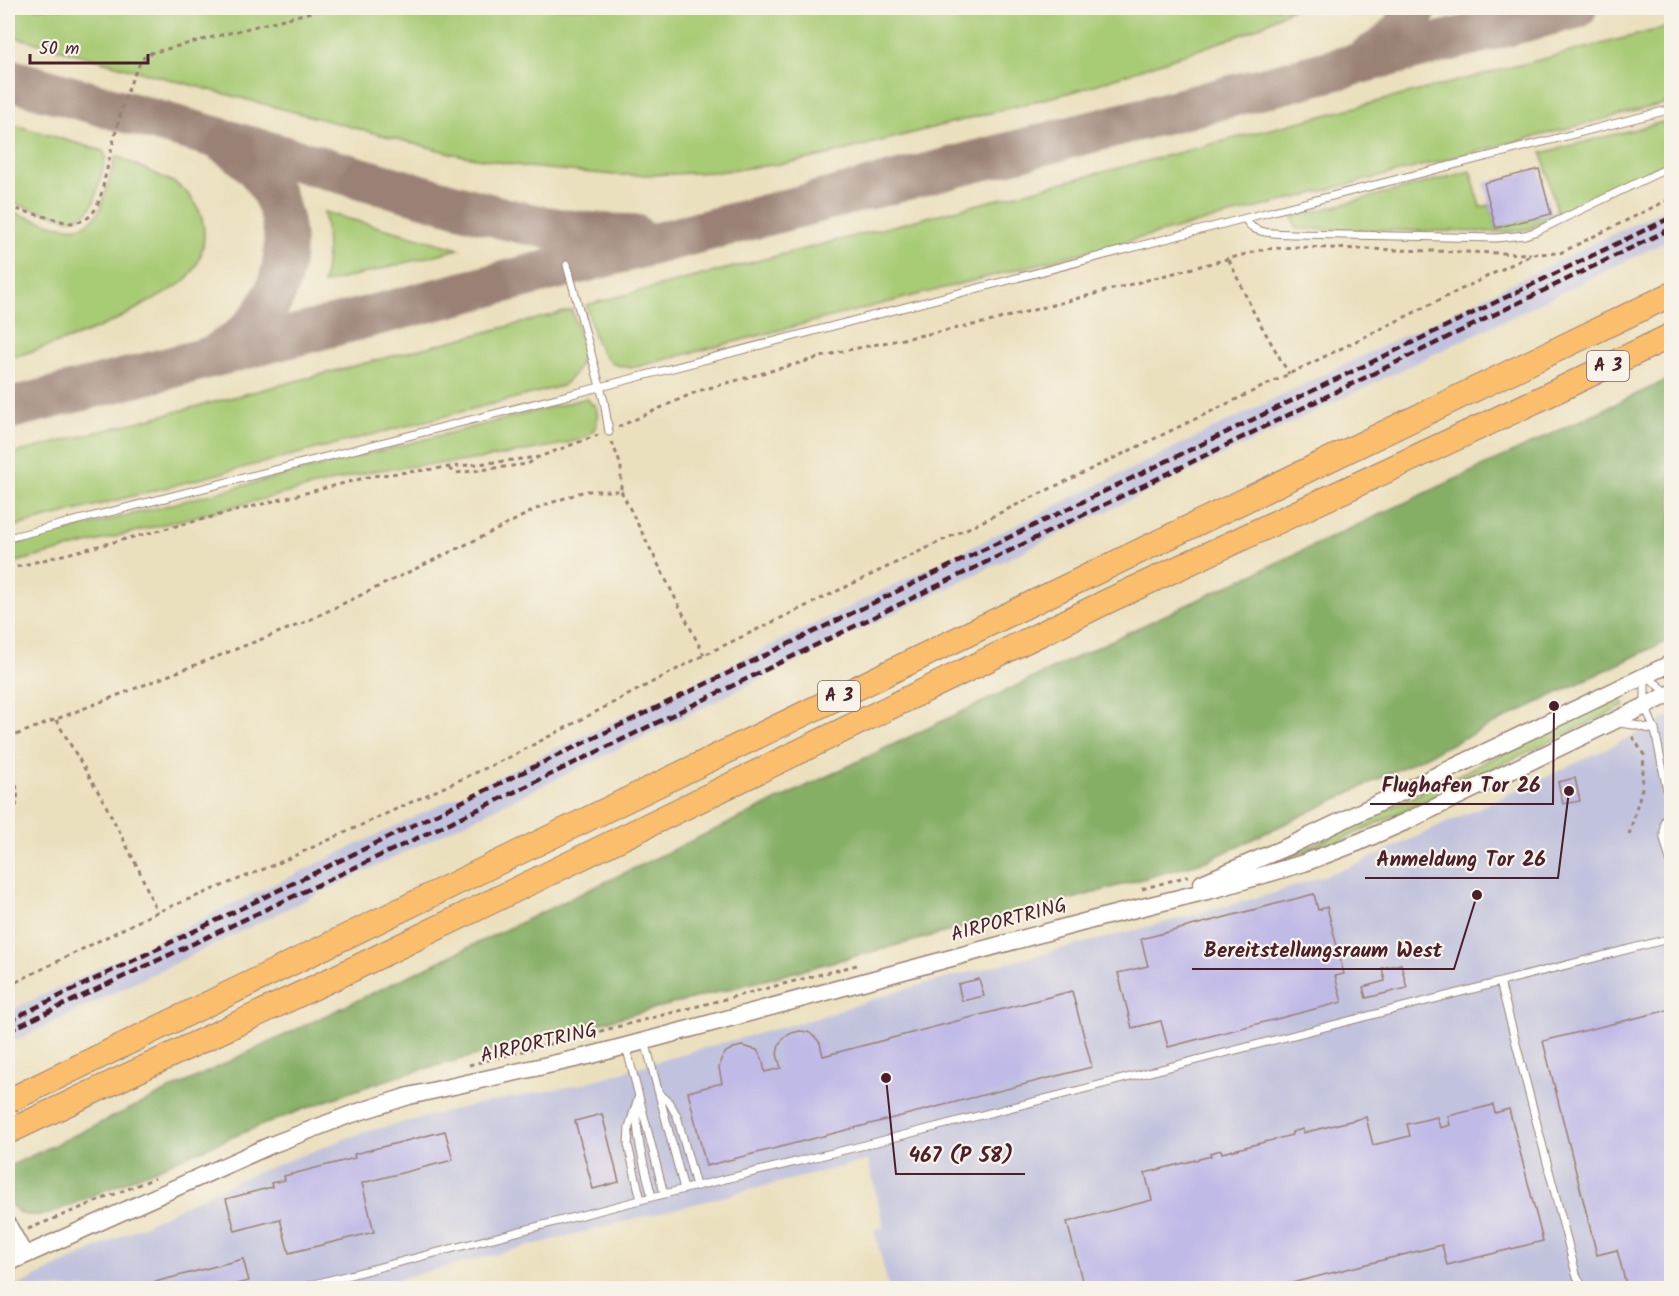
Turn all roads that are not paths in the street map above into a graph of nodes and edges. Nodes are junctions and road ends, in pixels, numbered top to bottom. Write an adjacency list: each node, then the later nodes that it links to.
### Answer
1 (1671, 109): 3 (lane)
2 (1671, 166): 3 (lane)
3 (1246, 218): 7 (lane)
4 (567, 265): 7 (lane)
5 (1671, 294): 25 (highway, A 3)
6 (1671, 335): 26 (highway, A 3)
7 (600, 387): 8 (lane); 9 (lane)
8 (609, 432)
9 (8, 538)
10 (1671, 663): 11 (street, AIRPORTRING)
11 (1645, 675): 12 (lane); 13 (lane); 18 (street, AIRPORTRING)
12 (1671, 695): 13 (street, AIRPORTRING)
13 (1645, 706): 14 (street, AIRPORTRING); 15 (lane)
14 (1611, 722): 15 (lane); 18 (street, AIRPORTRING)
15 (1655, 730): 16 (lane)
16 (1671, 811): 17 (lane)
17 (1671, 868)
18 (1099, 918): 21 (street, AIRPORTRING)
19 (1671, 938): 20 (lane)
20 (1500, 982): 27 (lane); 36 (lane)
21 (645, 1041): 22 (street, AIRPORTRING); 23 (lane)
22 (626, 1046): 24 (lane); 33 (street, AIRPORTRING)
23 (657, 1091): 27 (lane); 28 (lane)
24 (639, 1096): 29 (lane); 30 (lane); 31 (lane)
25 (8, 1101)
26 (8, 1132)
27 (696, 1186): 28 (lane)
28 (684, 1189): 29 (lane)
29 (664, 1194): 30 (lane)
30 (652, 1197): 31 (lane)
31 (641, 1200): 35 (lane)
32 (11, 1229): 33 (street)
33 (24, 1254): 34 (street, AIRPORTRING)
34 (8, 1263)
35 (299, 1288)
36 (1584, 1288)

